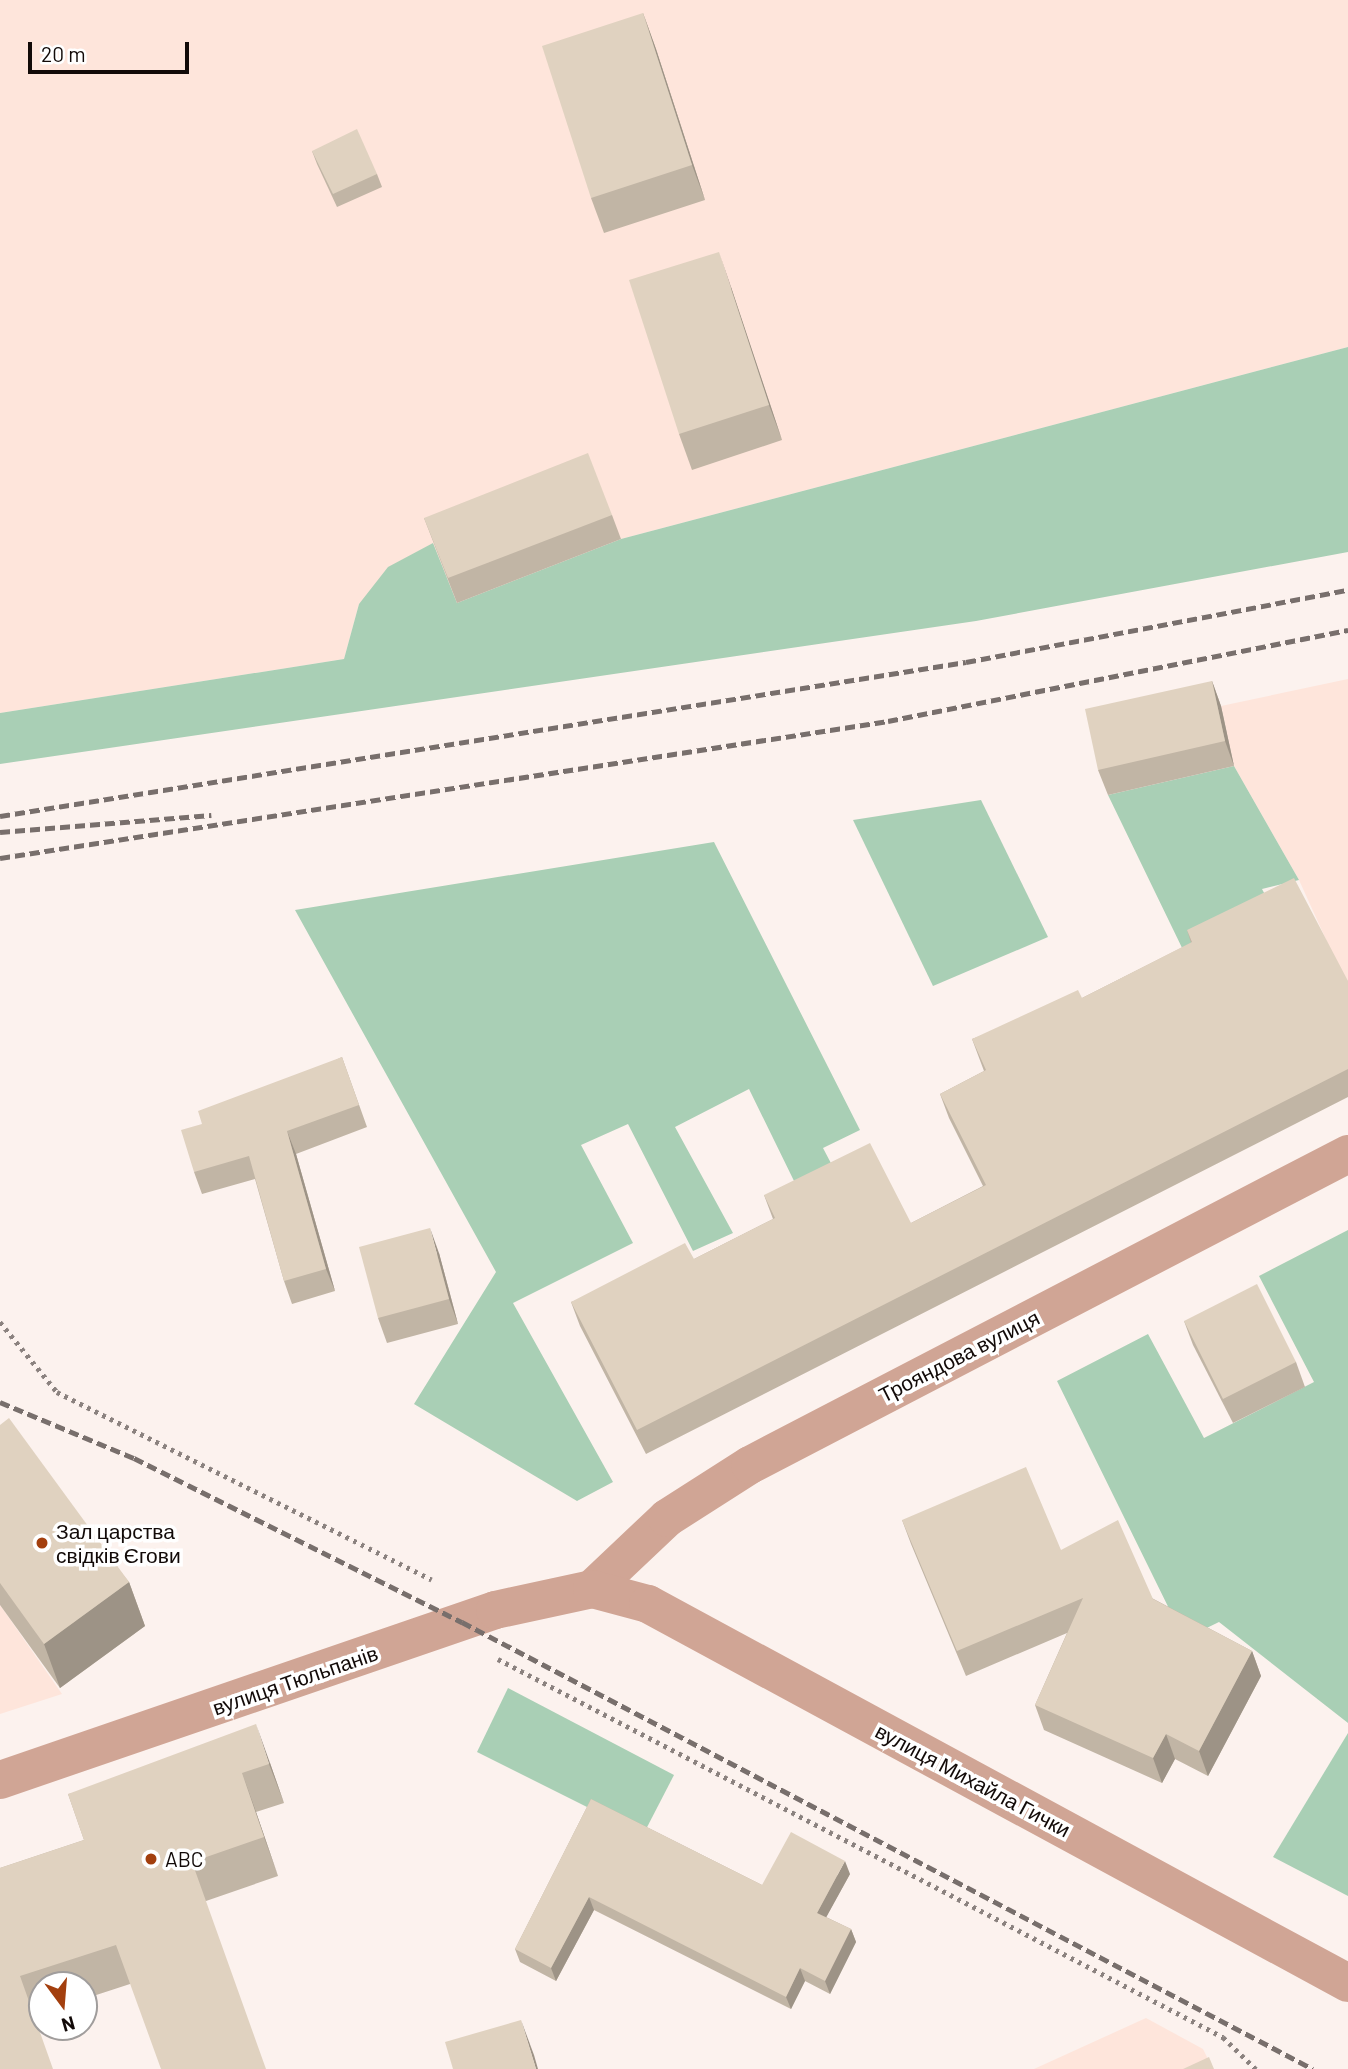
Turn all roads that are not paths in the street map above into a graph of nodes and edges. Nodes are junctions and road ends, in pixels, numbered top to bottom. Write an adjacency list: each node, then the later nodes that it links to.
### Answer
1 (1348, 1154): 2 (street, Трояндова вулиця)
2 (592, 1589): 3 (street, вулиця Тюльпанів); 4 (street, вулиця Михайла Гички)
3 (0, 1780)
4 (1348, 1983)

